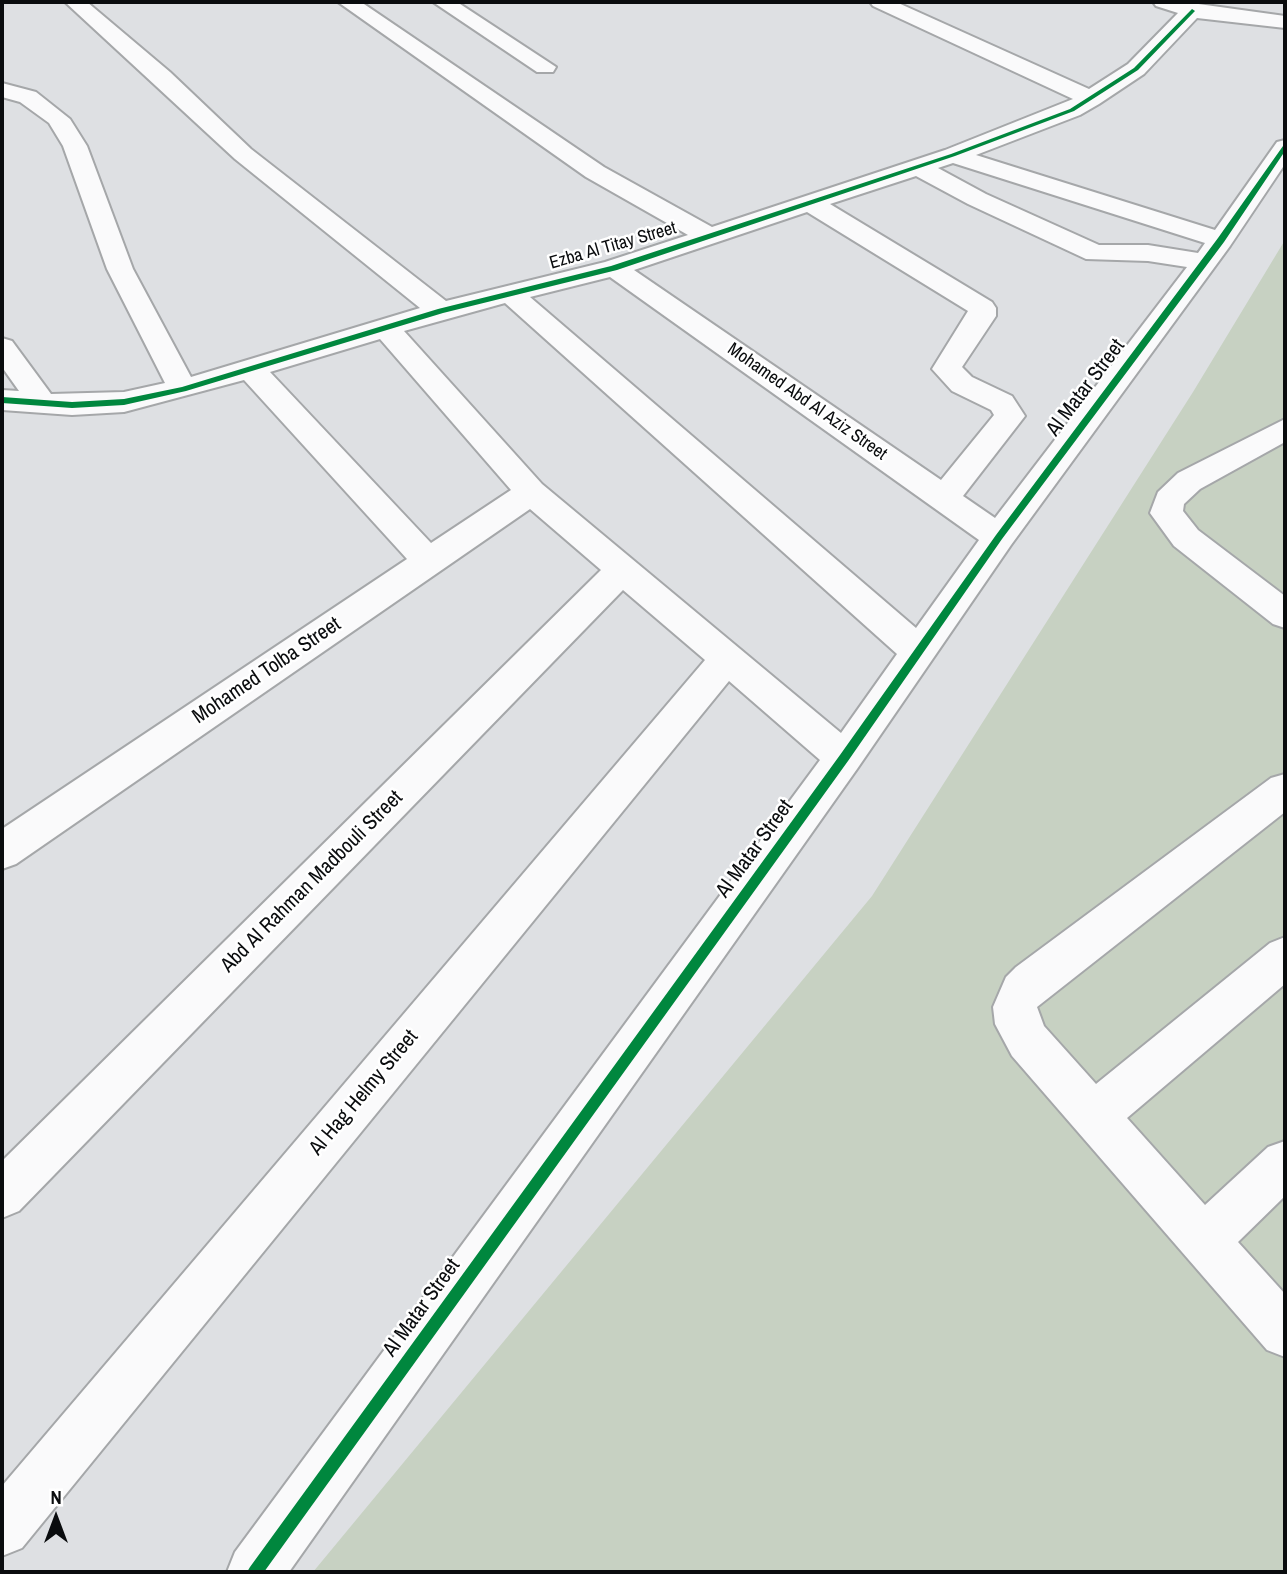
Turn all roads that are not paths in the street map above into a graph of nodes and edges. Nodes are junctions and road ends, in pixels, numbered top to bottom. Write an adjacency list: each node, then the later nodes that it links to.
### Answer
1 (75, 2): 21 (street)
2 (348, 2): 17 (street)
3 (443, 2): 10 (street)
4 (880, 2): 12 (street)
5 (1163, 2): 8 (street)
6 (1267, 2): 7 (street)
7 (1285, 9)
8 (1192, 11): 9 (street); 12 (street, Ezba Al Titay Street)
9 (1285, 22)
10 (545, 67)
11 (2, 90): 25 (street)
12 (1091, 99): 14 (street, Ezba Al Titay Street)
13 (1285, 147): 18 (street, Al Matar Street)
14 (953, 155): 15 (street, Ezba Al Titay Street); 18 (street)
15 (918, 167): 16 (street, Ezba Al Titay Street); 18 (street)
16 (810, 203): 17 (street, Ezba Al Titay Street); 30 (street)
17 (709, 236): 19 (street, Ezba Al Titay Street)
18 (1212, 251): 31 (street, Al Matar Street)
19 (614, 268): 20 (street, Ezba Al Titay Street); 30 (street, Mohamed Abd Al Aziz Street)
20 (509, 293): 21 (street, Ezba Al Titay Street); 35 (street)
21 (441, 311): 22 (street, Ezba Al Titay Street)
22 (386, 328): 24 (street, Ezba Al Titay Street); 29 (street)
23 (2, 347): 27 (street)
24 (251, 370): 25 (street, Ezba Al Titay Street); 32 (street)
25 (183, 389): 27 (street, Ezba Al Titay Street)
26 (2, 400): 27 (street, Ezba Al Titay Street)
27 (43, 404)
28 (1285, 429): 34 (street)
29 (531, 492): 32 (street, Mohamed Tolba Street); 33 (street)
30 (944, 498): 31 (street, Mohamed Abd Al Aziz Street)
31 (999, 537): 35 (street, Al Matar Street)
32 (429, 562): 39 (street, Mohamed Tolba Street)
33 (623, 569): 36 (street); 43 (street, Abd Al Rahman Madbouli Street)
34 (1285, 615)
35 (918, 651): 37 (street, Al Matar Street)
36 (727, 659): 37 (street); 46 (street, Al Hag Helmy Street)
37 (844, 758): 47 (street, Al Matar Street)
38 (1285, 790): 41 (street)
39 (2, 851)
40 (1285, 957): 41 (street)
41 (1094, 1116): 44 (street)
42 (1285, 1164): 44 (street)
43 (2, 1194)
44 (1203, 1241): 45 (street)
45 (1285, 1332)
46 (2, 1528)
47 (254, 1572)

